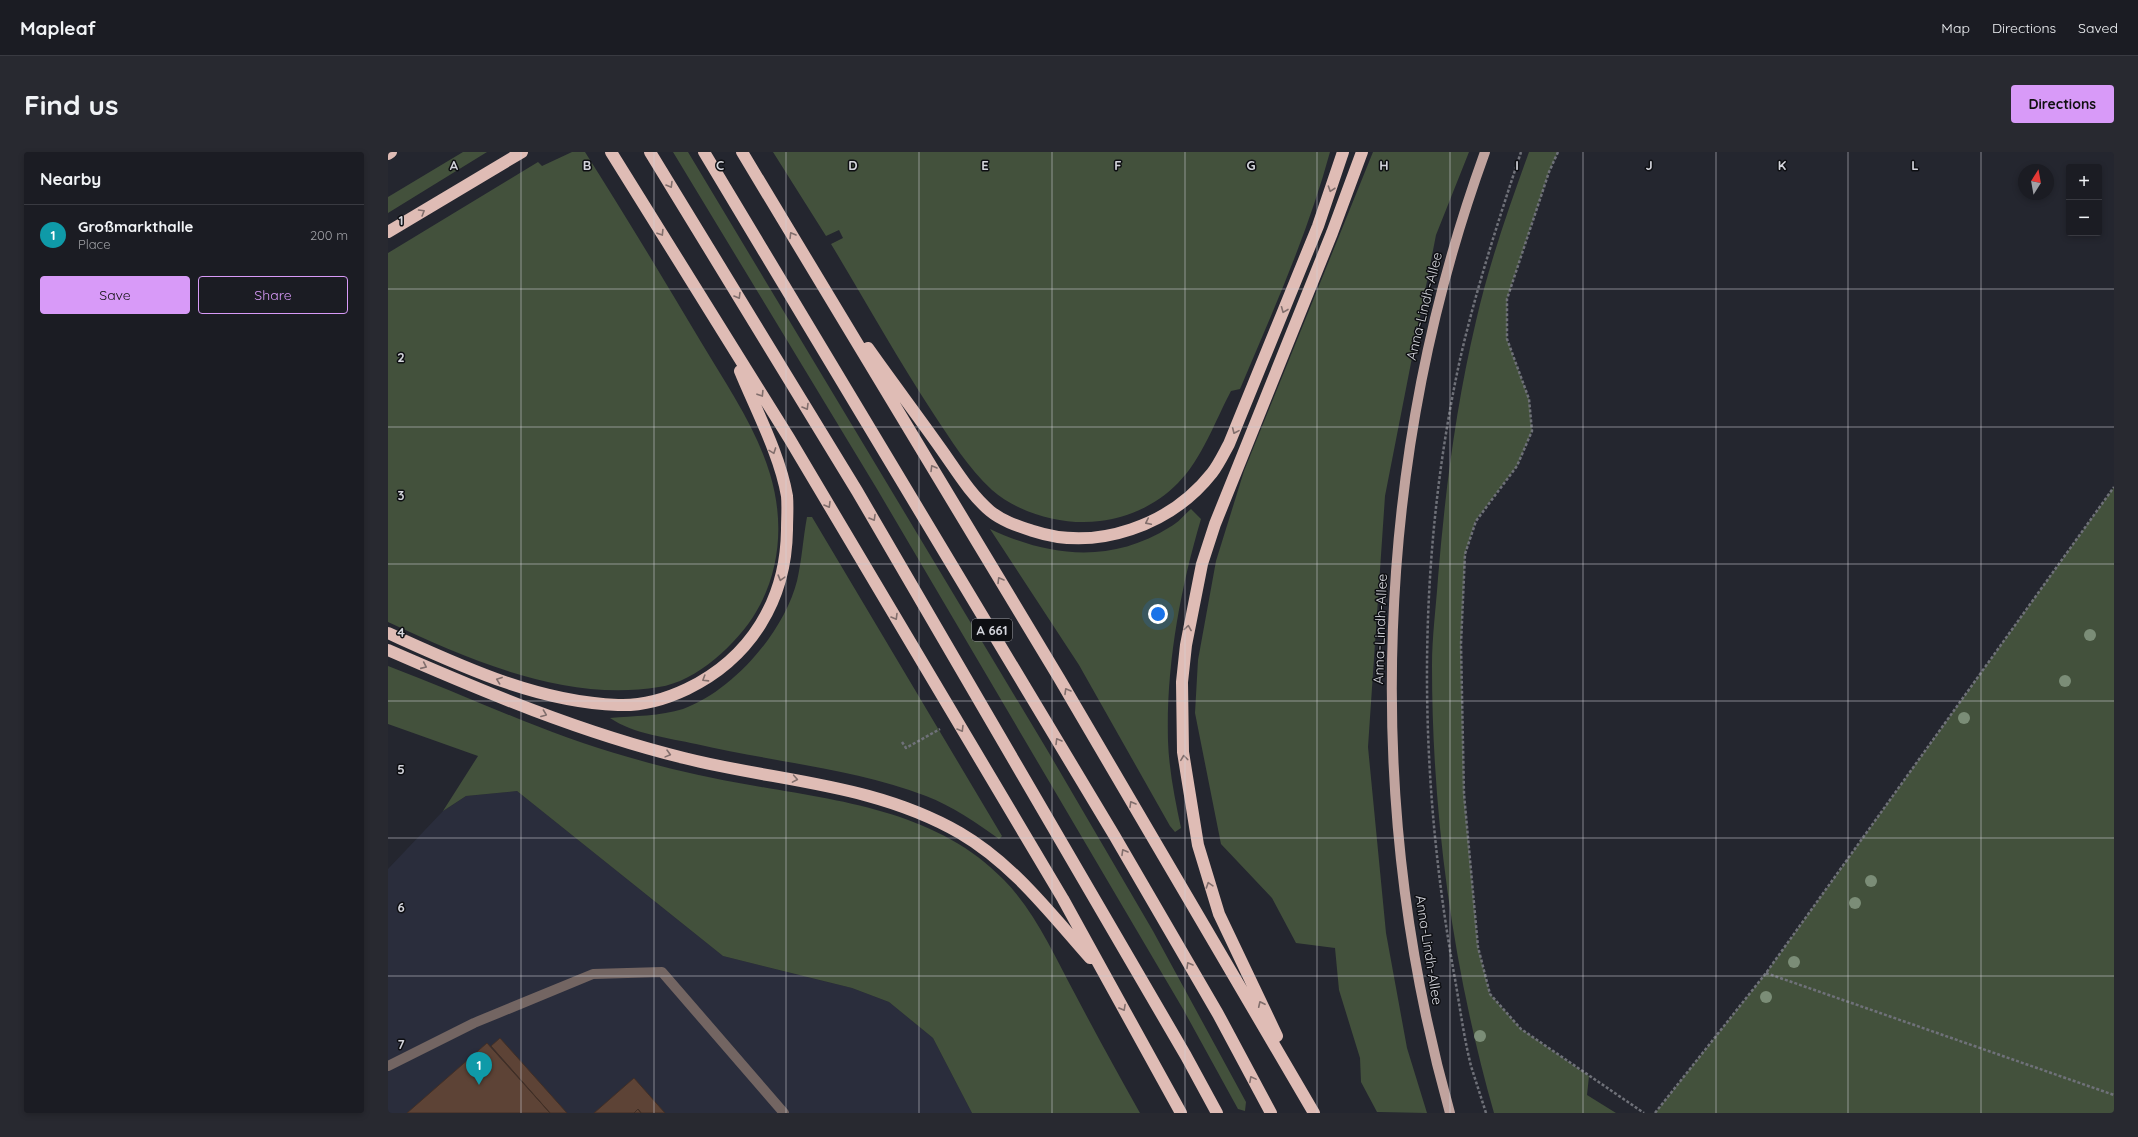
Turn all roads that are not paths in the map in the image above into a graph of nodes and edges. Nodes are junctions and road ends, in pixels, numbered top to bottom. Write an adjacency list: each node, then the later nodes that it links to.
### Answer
1 (391, 152): 10 (highway)
2 (522, 152): 11 (highway, one-way to 2)
3 (611, 152): 13 (highway, one-way to 13)
4 (650, 152): 21 (highway, one-way to 21)
5 (704, 152): 22 (highway, A 661, one-way to 5)
6 (742, 152): 12 (highway, one-way to 6)
7 (1343, 152): 12 (highway, one-way to 12)
8 (1362, 152): 18 (highway, one-way to 8)
9 (1485, 152): 23 (main road, Anna-Lindh-Allee)
10 (388, 154)
11 (388, 232)
12 (812, 268): 18 (highway, one-way to 12)
13 (726, 337): 14 (highway, one-way to 14); 16 (highway, one-way to 16)
14 (388, 633)
15 (388, 650): 16 (highway, one-way to 16)
16 (1104, 974): 20 (highway, one-way to 20)
17 (388, 1066): 19 (lane)
18 (1311, 1108)
19 (784, 1113)
20 (1181, 1113)
21 (1217, 1113)
22 (1271, 1113)
23 (1450, 1113)

